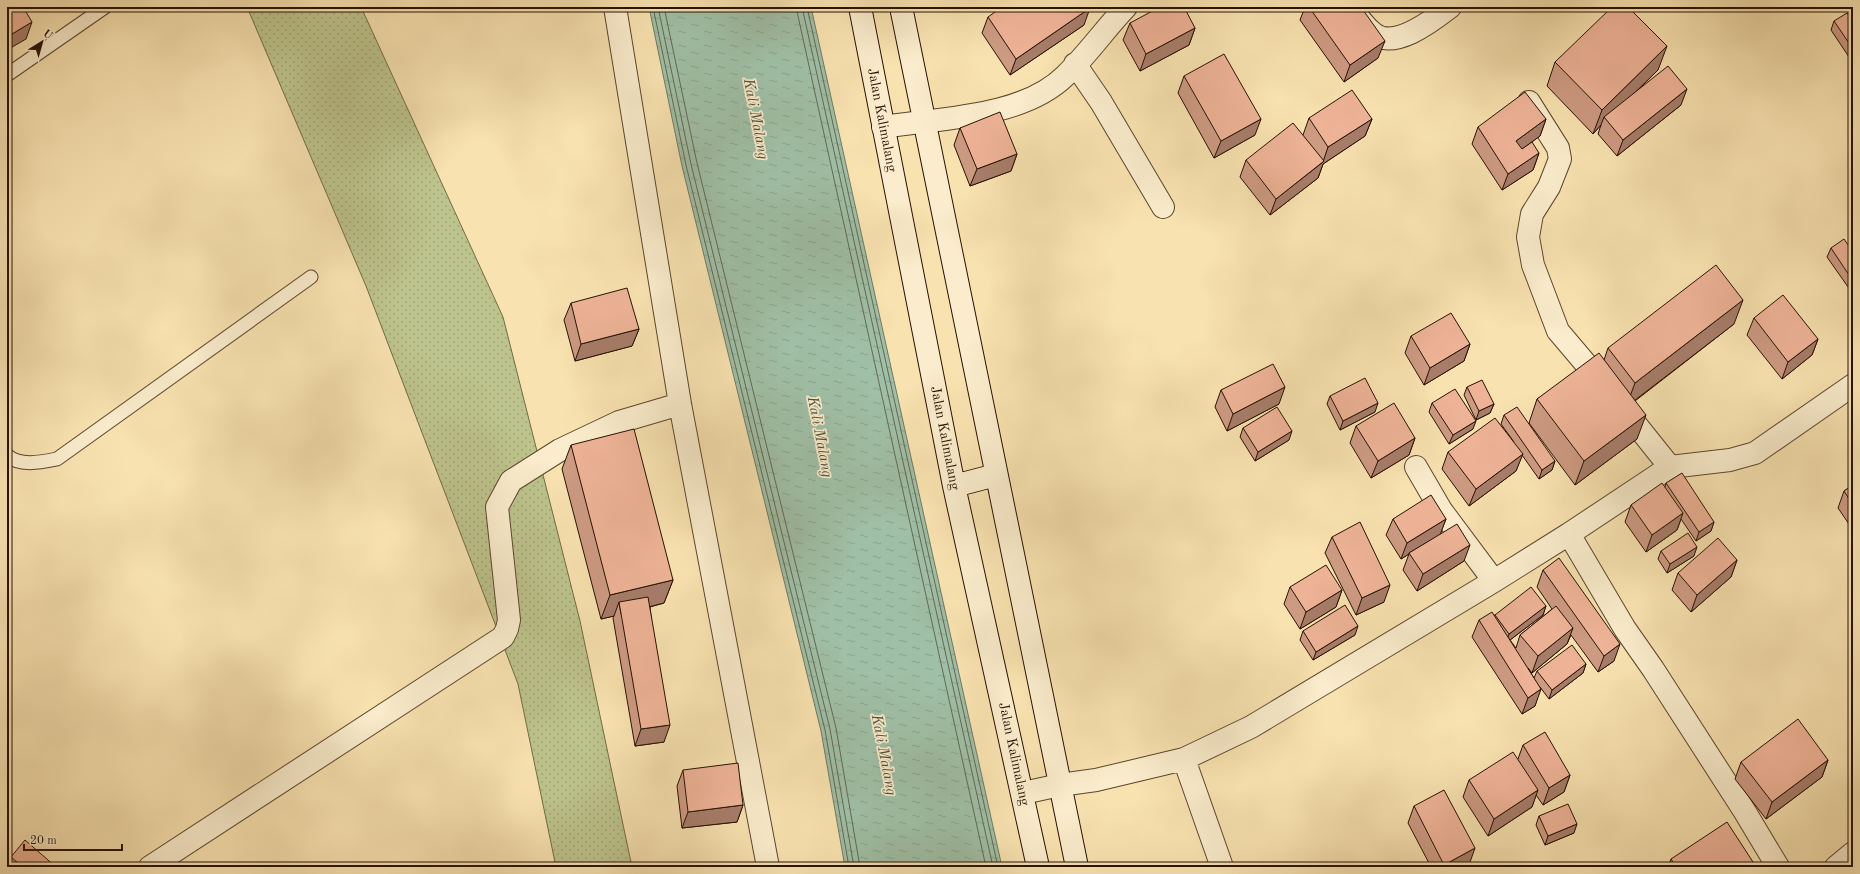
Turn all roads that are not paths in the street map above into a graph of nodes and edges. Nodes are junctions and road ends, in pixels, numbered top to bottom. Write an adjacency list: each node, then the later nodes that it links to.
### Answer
1 (105, 7): 9 (lane)
2 (615, 7): 16 (street)
3 (860, 7): 12 (street, Jalan Kalimalang)
4 (901, 7): 11 (street)
5 (1126, 7): 8 (street)
6 (1351, 7): 7 (street)
7 (1450, 7)
8 (1075, 64): 11 (street); 13 (street)
9 (7, 75)
10 (1529, 102): 19 (street)
11 (925, 120): 12 (street); 20 (street)
12 (883, 127): 21 (street, Jalan Kalimalang)
13 (1163, 207)
14 (311, 277): 17 (lane)
15 (1853, 385): 19 (street)
16 (680, 404): 28 (street); 29 (street)
17 (7, 455)
18 (1416, 467): 23 (street)
19 (1670, 467): 22 (street)
20 (996, 475): 21 (street); 25 (street)
21 (954, 486): 26 (street, Jalan Kalimalang)
22 (1569, 534): 23 (street); 33 (street)
23 (1494, 581): 24 (street)
24 (1184, 760): 25 (street); 32 (street)
25 (1060, 785): 26 (street); 31 (street)
26 (1023, 793): 30 (street, Jalan Kalimalang)
27 (1853, 853): 34 (street)
28 (150, 867)
29 (768, 867)
30 (1038, 867)
31 (1077, 867)
32 (1222, 867)
33 (1778, 867)
34 (1836, 867)

